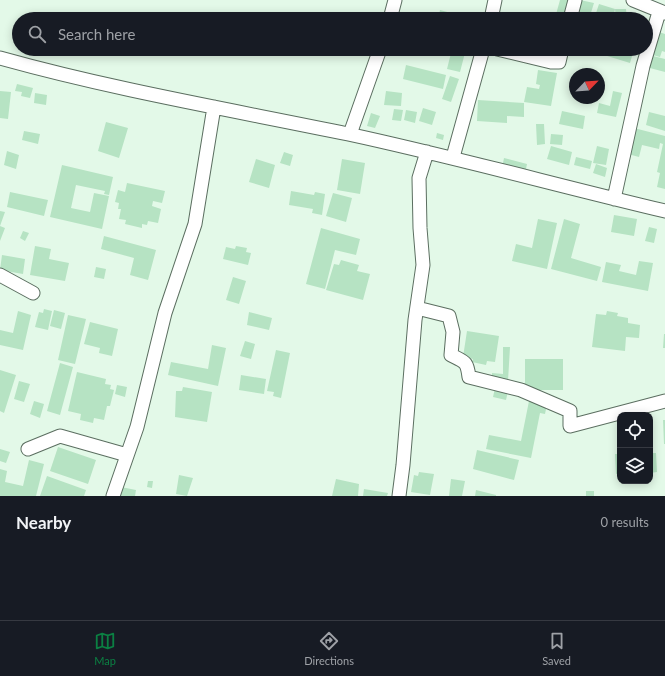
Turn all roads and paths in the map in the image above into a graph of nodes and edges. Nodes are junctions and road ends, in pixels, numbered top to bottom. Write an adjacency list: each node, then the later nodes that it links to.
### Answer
1 (395, 0): 5 (street)
2 (495, 0): 6 (street)
3 (575, 0): 7 (street)
4 (632, 0): 8 (street)
5 (392, 12)
6 (492, 12)
7 (572, 12)
8 (662, 13): 9 (street)
9 (653, 38)
10 (378, 56): 17 (street)
11 (481, 56): 19 (street)
12 (526, 56): 13 (street)
13 (560, 56)
14 (647, 56): 20 (street)
15 (0, 58): 16 (street)
16 (214, 107): 17 (street); 27 (street)
17 (350, 134): 18 (street)
18 (427, 152): 19 (street); 24 (street)
19 (454, 157): 20 (street)
20 (614, 199): 21 (street)
21 (665, 211)
22 (0, 275): 23 (street)
23 (33, 293)
24 (417, 308): 25 (street); 29 (street)
25 (665, 401)
26 (28, 449): 27 (street)
27 (127, 456): 28 (street)
28 (113, 496)
29 (399, 496)

